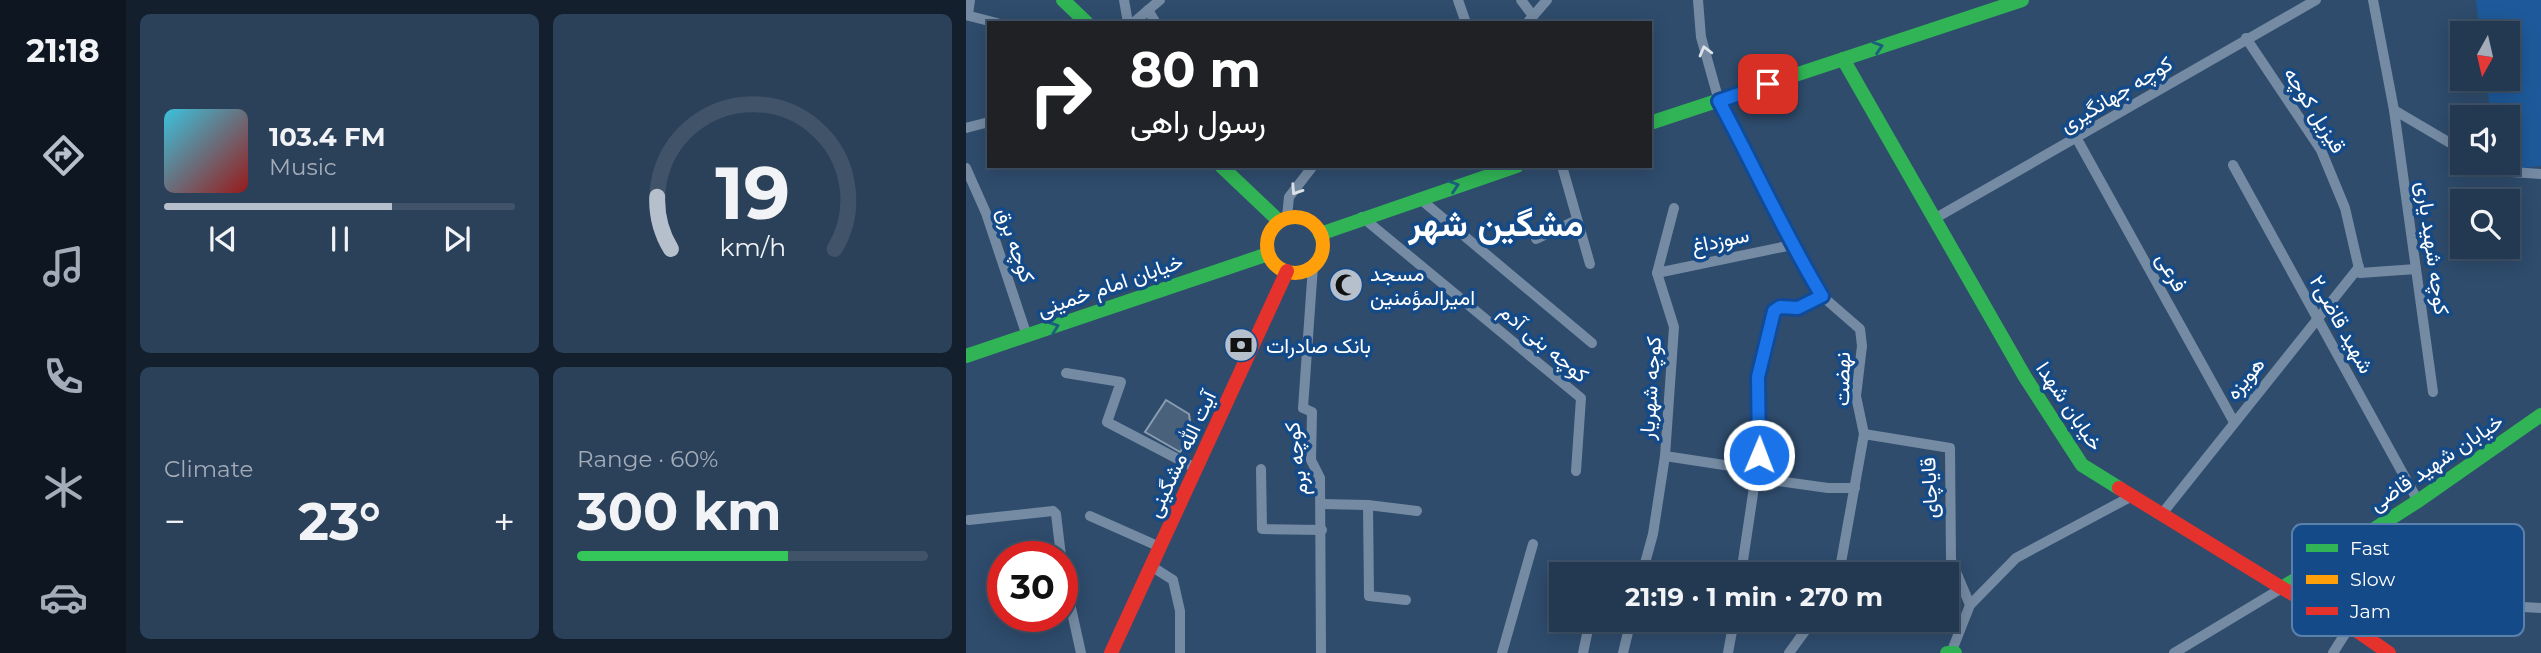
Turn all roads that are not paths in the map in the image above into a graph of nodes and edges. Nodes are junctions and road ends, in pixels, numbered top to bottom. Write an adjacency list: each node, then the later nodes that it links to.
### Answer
1 (970, 0): 13 (street)
2 (1063, 0): 16 (main road)
3 (1124, 0): 17 (street)
4 (1160, 0): 12 (street)
5 (1458, 0): 20 (street)
6 (1521, 0): 14 (street)
7 (1547, 0): 14 (street)
8 (1698, 0): 23 (street, نهضت, one-way to 8)
9 (2022, 0): 22 (main road, one-way to 9)
10 (2316, 0): 21 (street, کوچه جهانگیری)
11 (2373, 0): 24 (street, کوچه شهید یاری)
12 (1148, 10): 18 (street); 19 (street)
13 (967, 15): 15 (street)
14 (1530, 19)
15 (990, 21)
16 (1085, 21)
17 (1129, 21)
18 (1133, 21)
19 (1155, 21)
20 (1465, 21)
21 (2246, 38): 28 (street, کوچه جهانگیری); 50 (street, قیزیل کوچه)
22 (1843, 59): 23 (main road); 42 (main road, خیابان شهدا)
23 (1719, 101): 26 (main road); 46 (street, نهضت)
24 (2394, 110): 29 (street); 51 (street, کوچه شهید یاری)
25 (987, 123): 27 (street)
26 (1652, 123)
27 (966, 128)
28 (2077, 139): 42 (street, کوچه جهانگیری); 62 (street, فرعی)
29 (2450, 143)
30 (2233, 165): 55 (street, شهید قاضی۲)
31 (966, 168): 56 (street, کوچه برق)
32 (1224, 168): 41 (main road)
33 (1312, 168): 41 (street, one-way to 41)
34 (1511, 168): 38 (main road, one-way to 34)
35 (1563, 168): 43 (street)
36 (2520, 173): 37 (street)
37 (2541, 174)
38 (1419, 198): 40 (main road); 57 (street)
39 (1674, 208): 53 (street)
40 (1362, 217): 44 (main road); 67 (street, کوچه بنی آدم)
41 (1283, 219): 44 (main road); 47 (main road)
42 (1934, 219): 70 (main road, خیابان شهدا)
43 (1577, 220): 45 (street); 48 (street)
44 (1320, 234): 49 (main road)
45 (1536, 239)
46 (1791, 245): 53 (street, سوزداغ); 54 (street, نهضت)
47 (1268, 254): 52 (main road); 56 (main road, خیابان امام خمینی, one-way to 47)
48 (1590, 264)
49 (1313, 266): 52 (main road); 72 (street, کوچه برم)
50 (2359, 267): 51 (street); 55 (street, هویزه)
51 (2416, 268): 60 (street, کوچه شهید یاری)
52 (1286, 271): 65 (main road, آیت الله مشگینی)
53 (1657, 273): 64 (street, کوچه شهریار)
54 (1822, 296): 63 (street, نهضت); 68 (street)
55 (2317, 321): 62 (street, هویزه); 71 (street, شهید قاضی۲)
56 (1027, 336): 58 (main road, خیابان امام خمینی)
57 (1592, 343)
58 (966, 356)
59 (1066, 373): 65 (street)
60 (2433, 392)
61 (2541, 415): 71 (main road, خیابان شهید قاضی)
62 (2234, 422): 75 (street, هویزه)
63 (1864, 434): 69 (street, نهضت); 92 (street, قایاچای)
64 (1665, 456): 68 (street); 83 (street, کوچه شهریار)
65 (1197, 469): 82 (main road, آیت الله مشگینی)
66 (1261, 469): 79 (street)
67 (1577, 471)
68 (1756, 474): 69 (street); 84 (street)
69 (1855, 488): 85 (street, نهضت)
70 (2132, 496): 75 (main road, خیابان شهدا); 92 (street)
71 (2418, 501): 78 (main road, خیابان شهید قاضی)
72 (1321, 504): 73 (street); 79 (street, کوچه برم)
73 (1368, 505): 74 (street); 91 (street)
74 (1418, 511)
75 (2161, 515): 88 (main road, خیابان شهدا)
76 (1090, 516): 82 (street)
77 (969, 520): 80 (street)
78 (2385, 524)
79 (1322, 530): 103 (street, کوچه برم)
80 (1059, 541)
81 (1533, 544): 104 (street)
82 (1160, 547): 86 (main road, آیت الله مشگینی)
83 (1645, 562)
84 (1743, 562)
85 (1841, 562)
86 (1151, 566): 101 (main road, آیت الله مشگینی); 102 (street)
87 (2292, 588): 88 (main road, خیابان شهید قاضی)
88 (2288, 591): 89 (street); 90 (main road, خیابان شهدا); 110 (street, خیابان شهید قاضی)
89 (2292, 591)
90 (2292, 593)
91 (1406, 600)
92 (1970, 605): 109 (street)
93 (1077, 632): 100 (street)
94 (1587, 632): 105 (street)
95 (1628, 632): 106 (street)
96 (1732, 632): 107 (street)
97 (1804, 632): 108 (street)
98 (2344, 636): 111 (street)
99 (2364, 636): 112 (main road, خیابان شهدا)
100 (1082, 653)
101 (1111, 653)
102 (1180, 653)
103 (1321, 653)
104 (1502, 653)
105 (1583, 653)
106 (1622, 653)
107 (1728, 653)
108 (1789, 653)
109 (1951, 653)
110 (2174, 653)
111 (2333, 653)
112 (2389, 653)

